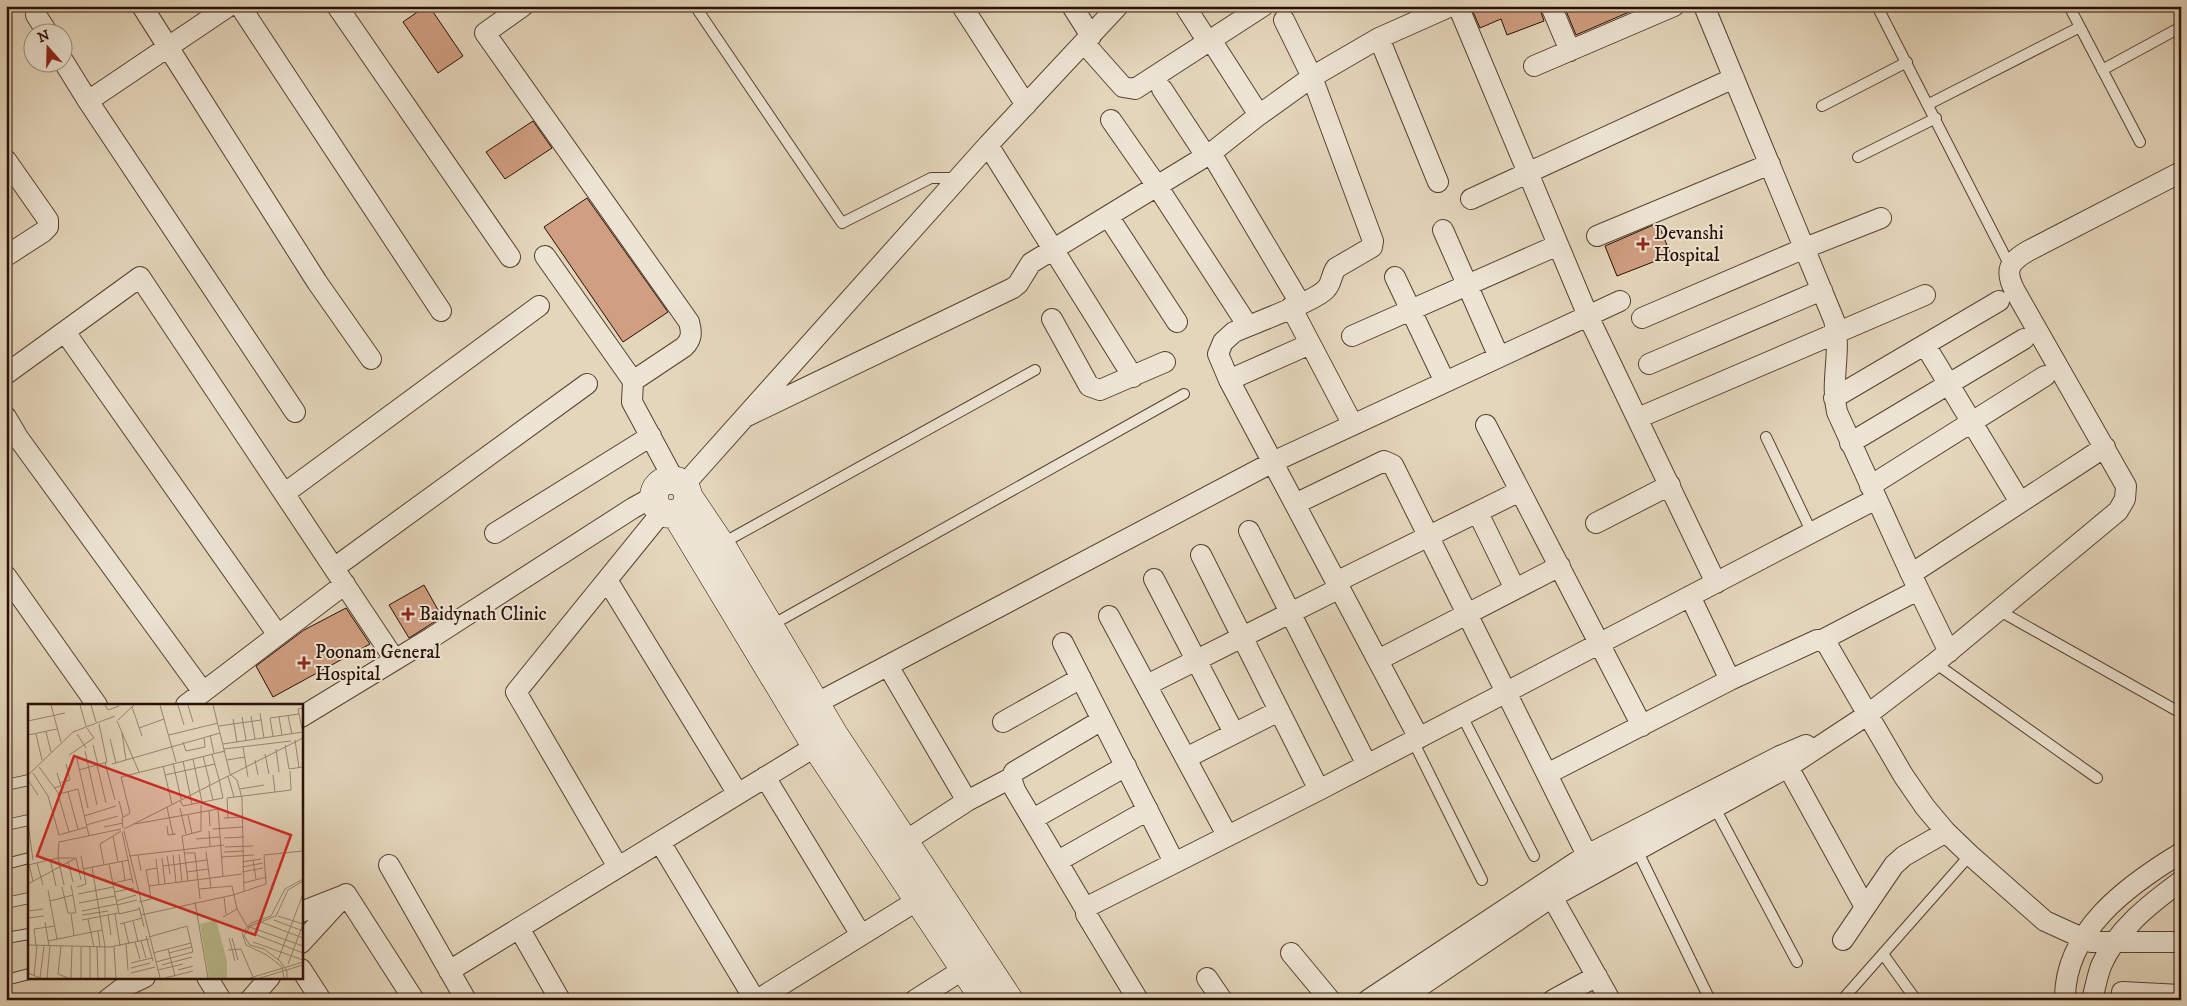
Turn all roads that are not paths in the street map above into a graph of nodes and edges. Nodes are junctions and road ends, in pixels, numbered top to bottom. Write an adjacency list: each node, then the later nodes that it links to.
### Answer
1 (142, 6): 27 (street)
2 (229, 6): 27 (street)
3 (240, 6): 75 (street)
4 (337, 6): 64 (street)
5 (523, 6): 96 (street)
6 (695, 6): 51 (lane)
7 (962, 6): 38 (street)
8 (1072, 6): 25 (street)
9 (1118, 6): 25 (street)
10 (1185, 6): 26 (street)
11 (1263, 6): 26 (street)
12 (1451, 6): 24 (street)
13 (1458, 6): 50 (street)
14 (1551, 6): 28 (street)
15 (1674, 6): 28 (street)
16 (1704, 6): 34 (street)
17 (1877, 6): 29 (lane)
18 (2069, 6): 22 (lane)
19 (36, 15): 21 (street)
20 (1284, 20): 33 (street)
21 (40, 22)
22 (2080, 27): 31 (lane); 37 (lane)
23 (2181, 27): 31 (lane)
24 (1379, 38): 33 (street); 52 (street)
25 (1087, 39): 26 (street); 38 (street)
26 (1210, 41): 40 (street)
27 (168, 47): 36 (street); 88 (street)
28 (1570, 51): 30 (street)
29 (1907, 62): 37 (lane); 39 (lane)
30 (1534, 66)
31 (2102, 70): 43 (lane)
32 (70, 72): 36 (street)
33 (1312, 77): 40 (street); 72 (street)
34 (1734, 78): 48 (street); 50 (street)
35 (1162, 89): 45 (street)
36 (88, 101): 102 (street)
37 (1929, 104): 41 (lane)
38 (1026, 105): 44 (street)
39 (1822, 106)
40 (1259, 115): 45 (street)
41 (1936, 118): 46 (lane); 65 (lane)
42 (1111, 120): 53 (street)
43 (2140, 142)
44 (988, 145): 51 (street); 60 (street)
45 (1208, 154): 53 (street); 72 (street)
46 (1858, 157)
47 (6, 160): 62 (street)
48 (1770, 164): 58 (street); 61 (street)
49 (2181, 172): 65 (street)
50 (1528, 173): 54 (street); 59 (street)
51 (960, 178): 104 (street)
52 (1438, 182)
53 (1157, 186): 55 (street); 80 (street)
54 (1471, 200)
55 (1108, 216): 60 (street); 79 (street)
56 (1881, 218): 61 (street)
57 (1443, 230): 67 (street)
58 (1597, 236)
59 (1558, 245): 67 (street); 76 (street)
60 (1053, 248): 94 (street); 104 (street)
61 (1805, 248): 68 (street); 77 (street)
62 (6, 256)
63 (544, 256): 96 (street)
64 (510, 257)
65 (2010, 266): 112 (street)
66 (1395, 277): 74 (street)
67 (1468, 285): 74 (street); 87 (street)
68 (1822, 290): 82 (street); 90 (street)
69 (1925, 295): 82 (street)
70 (1620, 301): 76 (street)
71 (1999, 302): 86 (street)
72 (1296, 305): 80 (street); 85 (street)
73 (539, 306): 117 (street)
74 (1410, 310): 83 (street); 97 (street)
75 (441, 311)
76 (1588, 316): 87 (street); 105 (street)
77 (1642, 318)
78 (1052, 319): 94 (street)
79 (1177, 322)
80 (1248, 326): 95 (street)
81 (65, 332): 92 (street); 117 (street); 144 (street)
82 (1837, 332): 101 (street); 105 (street)
83 (1352, 336)
84 (2024, 339): 99 (street)
85 (1310, 344): 95 (street); 107 (street)
86 (1925, 345): 99 (street); 101 (street)
87 (1499, 358): 97 (street)
88 (370, 359)
89 (1165, 362): 94 (street)
90 (1649, 364)
91 (1035, 370): 127 (lane)
92 (6, 374)
93 (2045, 376): 106 (street)
94 (1133, 377)
95 (1229, 380): 113 (street)
96 (633, 381): 109 (street)
97 (1445, 382): 107 (street)
98 (587, 384): 131 (street)
99 (1949, 385): 106 (street); 111 (street)
100 (1184, 394): 143 (lane)
101 (1834, 398): 111 (street)
102 (295, 412)
103 (6, 417): 157 (street)
104 (745, 417): 118 (street)
105 (1638, 418): 114 (street)
106 (1972, 422): 116 (street); 119 (street)
107 (1353, 425): 113 (street)
108 (1486, 425): 115 (street)
109 (650, 436): 118 (street); 124 (street)
110 (1766, 438): 125 (lane)
111 (1850, 443): 116 (street)
112 (2105, 447): 119 (street); 139 (street)
113 (1273, 462): 120 (street); 153 (street)
114 (1670, 485): 122 (street); 135 (street)
115 (1520, 491): 121 (street); 129 (street)
116 (1873, 492): 125 (street); 134 (street)
117 (285, 493): 131 (street)
118 (673, 497): 127 (street); 133 (street); 150 (street); 173 (street)
119 (2020, 502): 134 (street)
120 (1295, 504): 126 (street); 136 (street)
121 (1478, 512): 126 (street); 137 (street)
122 (1596, 523)
123 (1249, 531): 140 (street)
124 (495, 533)
125 (1812, 533): 135 (street)
126 (1429, 536): 136 (street); 141 (street)
127 (721, 544): 143 (street)
128 (1201, 555): 145 (street)
129 (1560, 566): 137 (street); 148 (street)
130 (6, 576): 159 (street)
131 (339, 576): 144 (street); 150 (street)
132 (1154, 579): 151 (street)
133 (607, 580): 185 (street); 206 (street)
134 (1915, 582): 146 (street); 149 (street)
135 (1716, 583): 138 (street)
136 (1338, 585): 140 (street); 152 (street)
137 (1515, 589): 141 (street)
138 (1690, 596): 148 (street); 155 (street)
139 (1998, 610): 149 (street); 163 (lane)
140 (1290, 613): 145 (street); 175 (street)
141 (1467, 614): 152 (street); 158 (street)
142 (1109, 616): 156 (street)
143 (769, 626): 161 (street)
144 (278, 634): 157 (street)
145 (1242, 637): 151 (street); 162 (street)
146 (1822, 640): 155 (street); 164 (street)
147 (1063, 643): 154 (street)
148 (1600, 643): 158 (street); 169 (street)
149 (1942, 658): 164 (street); 181 (lane)
150 (395, 660): 165 (street)
151 (1196, 660): 156 (street); 171 (street)
152 (1378, 660): 172 (street)
153 (888, 666): 161 (street); 186 (street)
154 (1081, 678): 167 (street); 168 (street)
155 (1730, 680): 169 (street)
156 (1147, 685): 174 (street)
157 (203, 692): 160 (street)
158 (1506, 693): 166 (street); 178 (street)
159 (96, 704)
160 (187, 704)
161 (816, 704): 173 (street)
162 (1279, 710): 171 (street); 184 (street)
163 (2181, 713)
164 (1867, 715): 170 (street); 192 (street)
165 (302, 716)
166 (1462, 716): 172 (street); 200 (lane)
167 (1102, 720): 176 (street); 180 (street)
168 (1003, 722)
169 (1642, 726): 178 (street)
170 (1842, 730): 177 (street); 198 (street)
171 (1234, 733): 174 (street)
172 (1416, 740): 175 (street); 207 (lane)
173 (825, 741): 179 (street); 195 (street)
174 (1186, 758): 193 (street)
175 (1367, 765): 184 (street)
176 (1126, 766): 188 (street); 189 (street)
177 (1788, 767): 187 (street); 214 (street)
178 (1547, 774): 198 (street)
179 (764, 777): 185 (street); 219 (street)
180 (1011, 778): 186 (street); 189 (street)
181 (2097, 778)
182 (28, 780): 183 (lane)
183 (6, 785)
184 (1319, 790): 193 (street)
185 (738, 794): 194 (street)
186 (967, 801): 195 (street)
187 (1715, 808): 196 (street); 228 (lane)
188 (1148, 810): 202 (street); 203 (street)
189 (1033, 818): 202 (street)
190 (28, 820): 191 (lane)
191 (6, 825)
192 (1946, 832): 199 (street); 214 (street)
193 (1227, 835): 203 (street)
194 (660, 842): 206 (street); 249 (street)
195 (896, 848): 212 (street); 252 (street)
196 (1637, 850): 210 (street); 260 (lane)
197 (2181, 853): 221 (street)
198 (1587, 855): 256 (street)
199 (1970, 855): 221 (street); 227 (lane)
200 (1534, 856)
201 (28, 858): 204 (lane)
202 (1058, 862): 215 (street)
203 (1174, 862): 215 (street)
204 (6, 864)
205 (389, 865): 231 (street)
206 (618, 867): 217 (street)
207 (1482, 880)
208 (2181, 881): 223 (street)
209 (346, 894): 216 (street); 225 (street); 246 (street)
210 (1552, 897): 233 (street); 257 (street)
211 (28, 898): 213 (lane)
212 (918, 900): 219 (street); 229 (street)
213 (6, 903)
214 (1864, 907): 222 (street)
215 (1086, 910): 253 (street)
216 (302, 912)
217 (519, 928): 231 (street); 248 (street)
218 (28, 934): 220 (lane)
219 (860, 935): 249 (street)
220 (6, 938)
221 (2083, 938): 223 (street); 263 (street)
222 (1843, 940)
223 (2114, 942): 224 (street); 264 (street)
224 (2181, 942)
225 (302, 943)
226 (1291, 953): 255 (street)
227 (1883, 954): 261 (lane); 262 (lane)
228 (1797, 962)
229 (964, 969): 250 (street); 251 (street)
230 (302, 971): 245 (street)
231 (449, 972): 247 (street)
232 (28, 974): 238 (lane)
233 (1597, 976): 258 (street); 259 (street)
234 (144, 978): 240 (street)
235 (208, 978): 243 (street)
236 (269, 978): 244 (street)
237 (1206, 978): 254 (street)
238 (6, 980)
239 (2122, 992): 241 (street)
240 (127, 994): 242 (street)
241 (2181, 995)
242 (107, 1000)
243 (221, 1000)
244 (250, 1000)
245 (321, 1000)
246 (414, 1000)
247 (466, 1000)
248 (560, 1000)
249 (756, 1000)
250 (915, 1000)
251 (985, 1000)
252 (1009, 1000)
253 (1138, 1000)
254 (1222, 1000)
255 (1330, 1000)
256 (1368, 1000)
257 (1400, 1000)
258 (1553, 1000)
259 (1610, 1000)
260 (1710, 1000)
261 (1842, 1000)
262 (1916, 1000)
263 (2065, 1000)
264 (2092, 1000)

